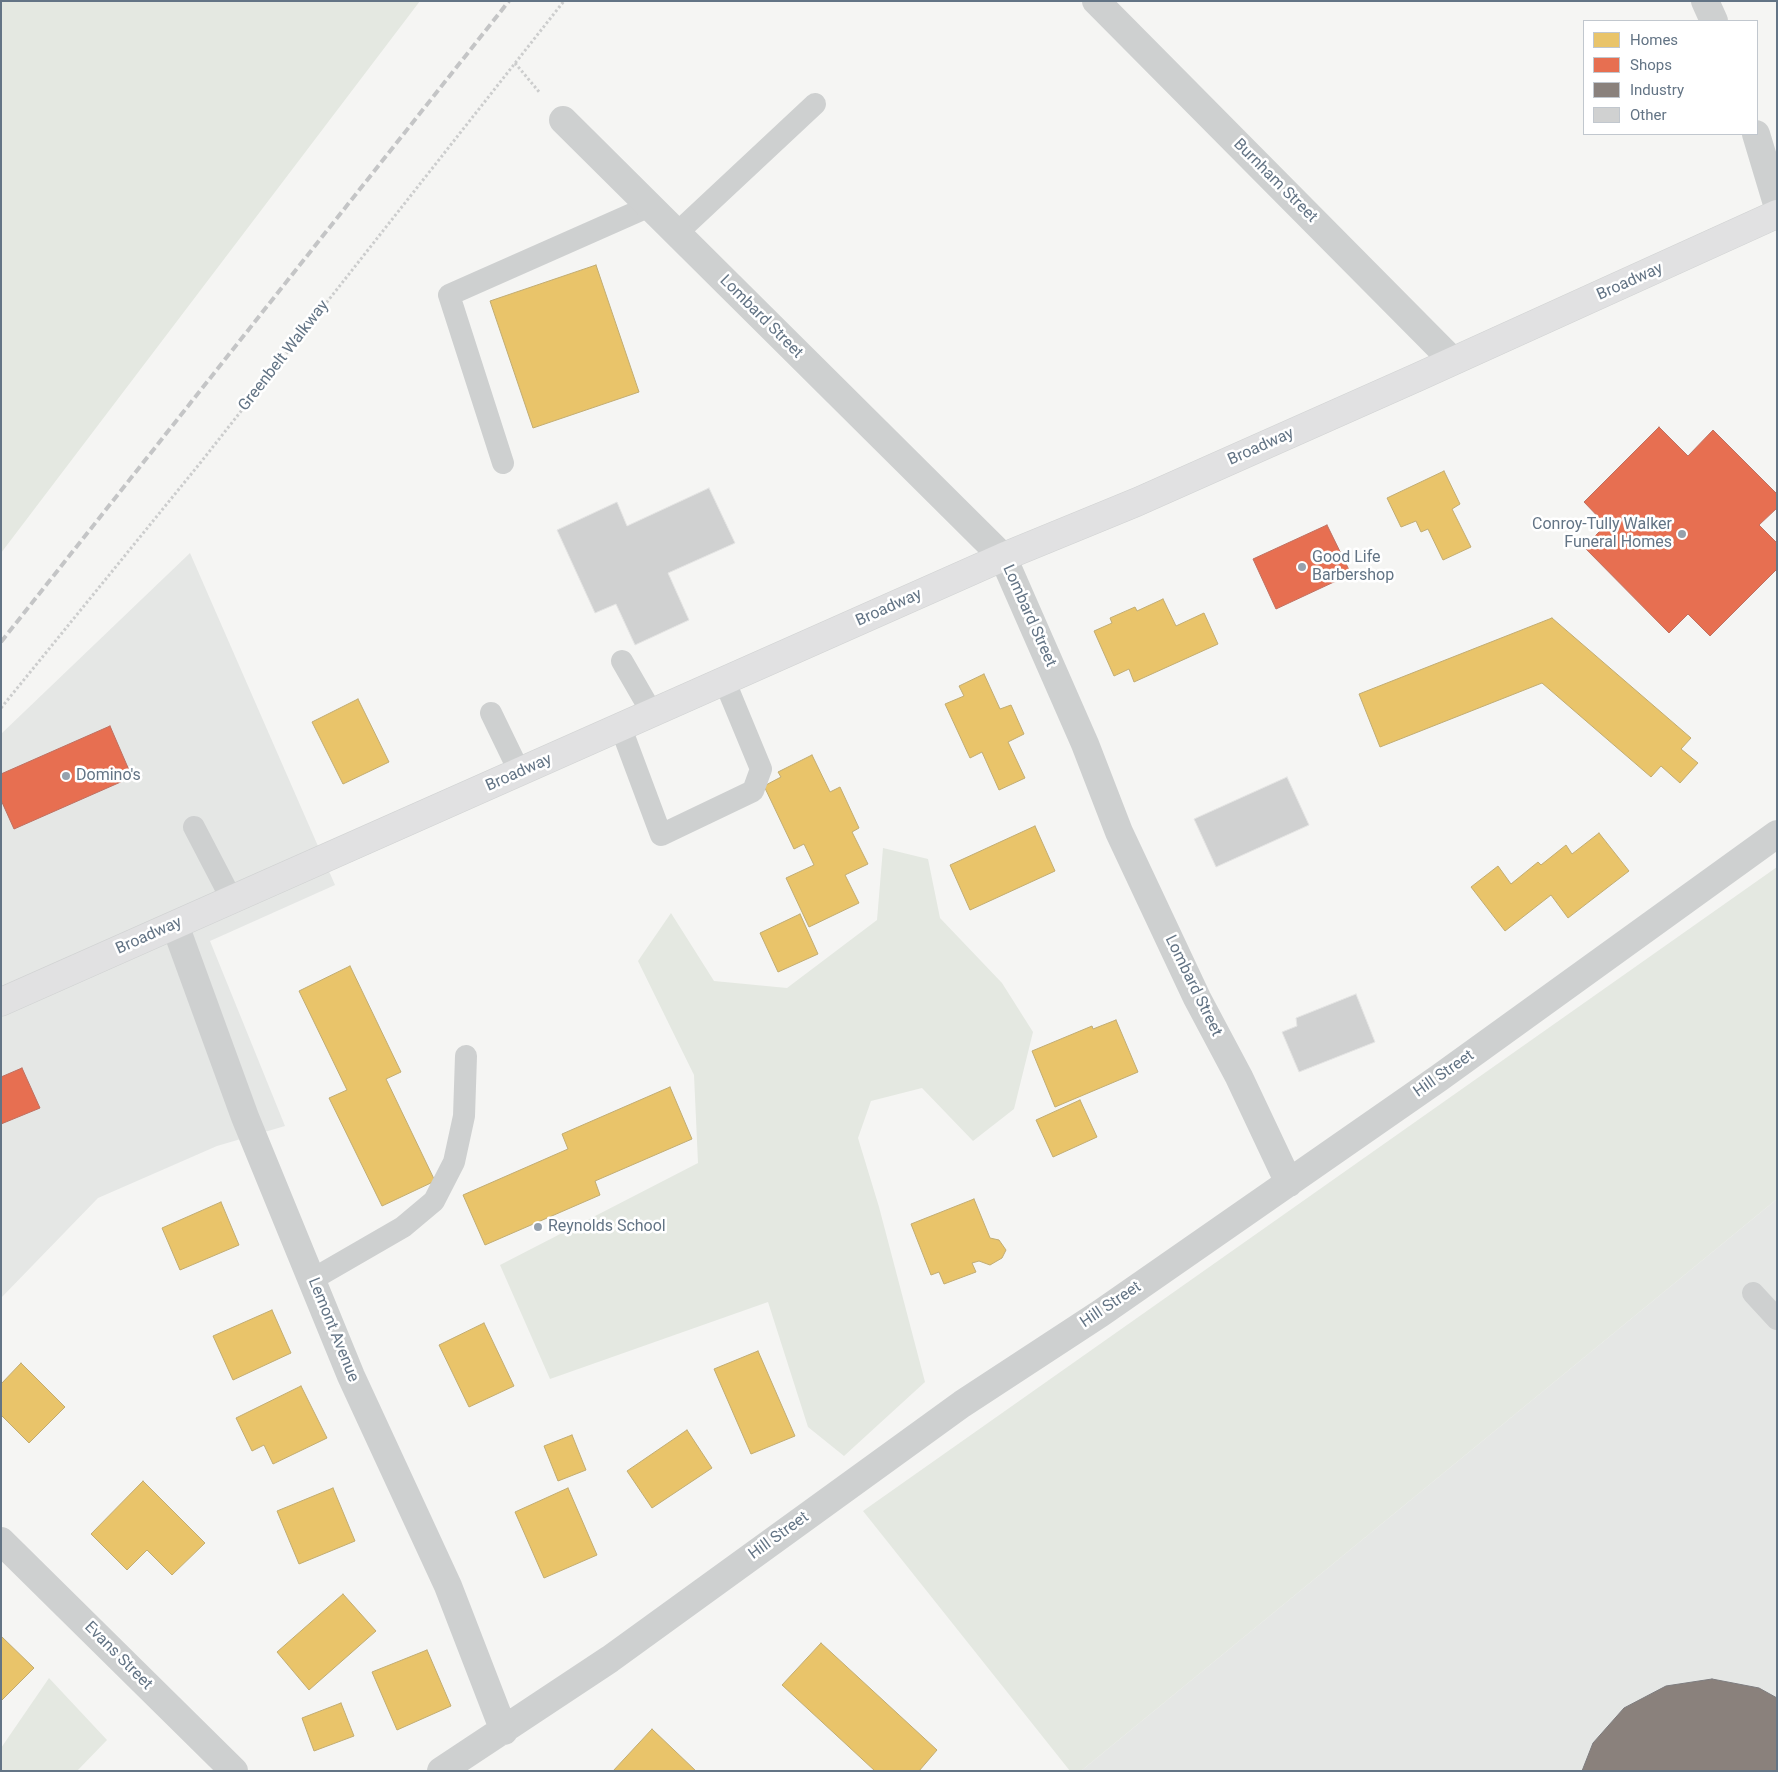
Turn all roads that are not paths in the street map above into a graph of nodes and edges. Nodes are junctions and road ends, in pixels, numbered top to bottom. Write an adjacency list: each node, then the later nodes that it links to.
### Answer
1 (1096, 1): 11 (street, Burnham Street)
2 (1705, 1): 3 (street)
3 (1714, 20)
4 (815, 104): 10 (lane)
5 (563, 120): 8 (street, Lombard Street)
6 (1756, 135): 7 (street)
7 (1777, 204)
8 (650, 206): 10 (street, Lombard Street); 12 (lane)
9 (1777, 214): 11 (main road, Broadway)
10 (677, 233): 13 (street, Lombard Street)
11 (1454, 361): 13 (main road, Broadway)
12 (503, 464)
13 (1003, 557): 15 (main road, Broadway); 26 (street, Lombard Street)
14 (622, 661): 17 (lane)
15 (725, 682): 17 (main road, Broadway); 18 (lane)
16 (491, 714): 19 (lane)
17 (652, 714): 18 (main road, Broadway)
18 (621, 728): 19 (main road, Broadway)
19 (520, 773): 22 (main road, Broadway)
20 (194, 827): 22 (lane)
21 (1777, 834): 26 (street, Hill Street)
22 (232, 900): 23 (main road, Broadway)
23 (175, 925): 24 (main road, Broadway); 27 (street, Lemont Avenue)
24 (1, 1002)
25 (466, 1056): 27 (lane)
26 (1289, 1183): 31 (street, Hill Street)
27 (313, 1279): 31 (street, Lemont Avenue)
28 (1753, 1293): 29 (lane)
29 (1777, 1319)
30 (1, 1542): 32 (street, Evans Street)
31 (504, 1731): 33 (street, Hill Street)
32 (234, 1771)
33 (441, 1771)

